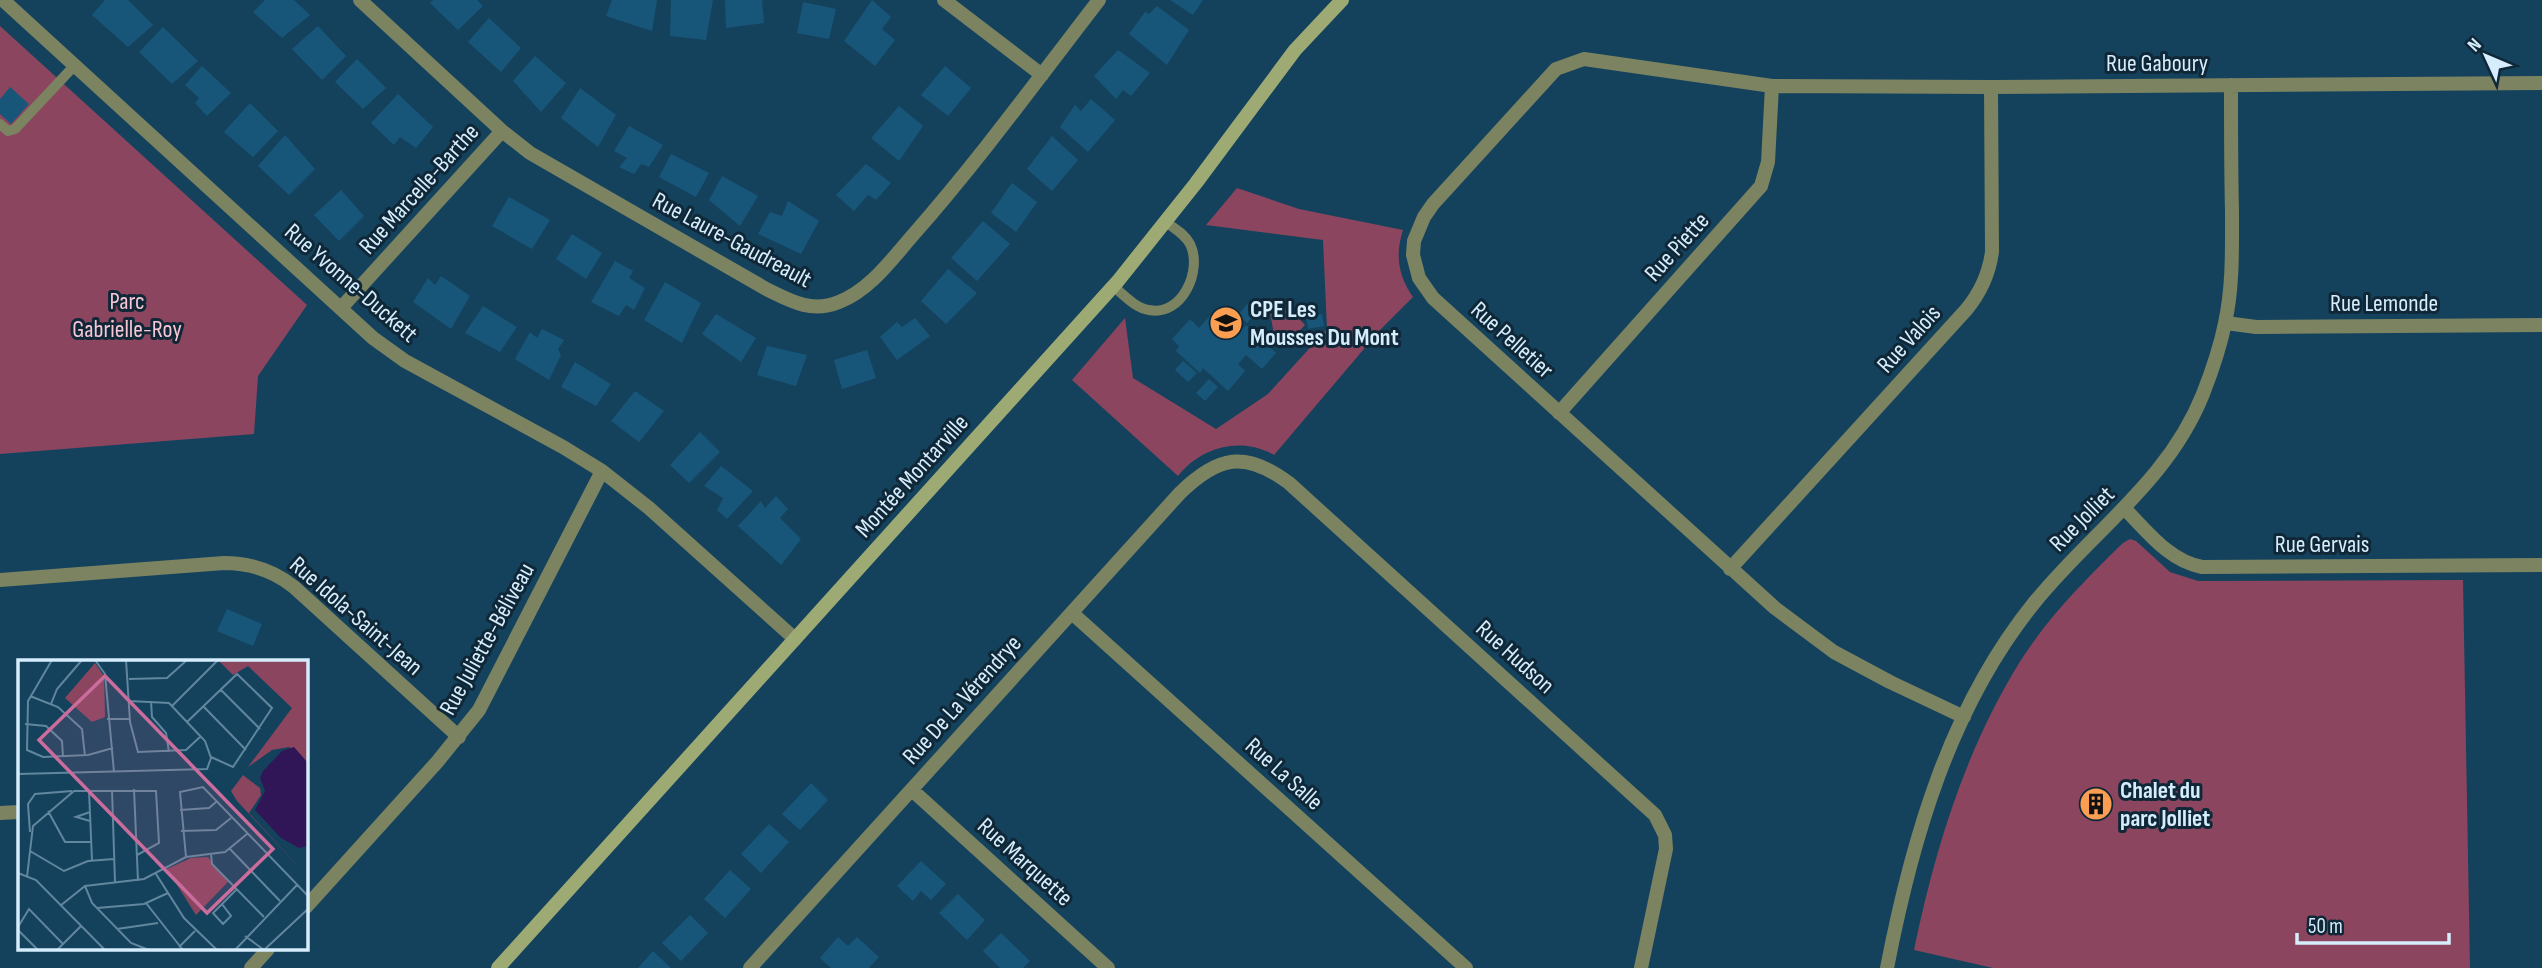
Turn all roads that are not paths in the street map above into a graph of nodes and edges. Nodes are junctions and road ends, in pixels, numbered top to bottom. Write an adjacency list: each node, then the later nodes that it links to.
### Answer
1 (3, 0): 6 (street, Rue Yvonne-Duckett)
2 (944, 0): 7 (street)
3 (1100, 0): 7 (street, Rue Laure-Gaudreault)
4 (1342, 0): 14 (street, Montée Montarville)
5 (368, 2): 13 (street, Rue Laure-Gaudreault)
6 (75, 65): 12 (lane); 16 (street, Rue Yvonne-Duckett)
7 (1042, 75): 13 (street, Rue Laure-Gaudreault)
8 (2542, 83): 9 (street, Rue Gaboury)
9 (2231, 85): 11 (street, Rue Gaboury); 17 (street, Rue Jolliet)
10 (1772, 86): 11 (street, Rue Gaboury); 19 (street, Rue Piette); 19 (street, Rue Pelletier)
11 (1991, 87): 24 (street, Rue Valois)
12 (0, 124)
13 (502, 131): 16 (street, Rue Marcelle-Barthe)
14 (1166, 222): 15 (street, Montée Montarville); 15 (lane)
15 (1113, 286): 27 (street, Montée Montarville)
16 (341, 308): 21 (street, Rue Yvonne-Duckett)
17 (2225, 323): 18 (street, Rue Lemonde); 22 (street, Rue Jolliet)
18 (2542, 325)
19 (1559, 413): 24 (street, Rue Pelletier)
20 (1212, 467): 26 (street, Rue De La Vérendrye); 40 (street, Rue Hudson)
21 (602, 471): 27 (street, Rue Yvonne-Duckett); 29 (street, Rue Juliette-Béliveau)
22 (2124, 509): 23 (street, Rue Gervais); 28 (street, Rue Jolliet)
23 (2542, 565)
24 (1730, 569): 28 (street, Rue Pelletier)
25 (0, 580): 29 (street, Rue Idola-Saint-Jean)
26 (1072, 613): 30 (street, Rue De La Vérendrye); 39 (street, Rue La Salle)
27 (795, 639): 37 (street, Montée Montarville)
28 (1964, 717): 41 (street, Rue Jolliet)
29 (459, 737): 33 (street, Rue Juliette-Béliveau)
30 (912, 790): 35 (street, Rue De La Vérendrye); 38 (street, Rue Marquette)
31 (18, 812): 32 (street)
32 (0, 813)
33 (308, 905)
34 (267, 950): 36 (street)
35 (755, 966)
36 (251, 968)
37 (498, 968)
38 (1108, 968)
39 (1466, 968)
40 (1641, 968)
41 (1887, 968)

